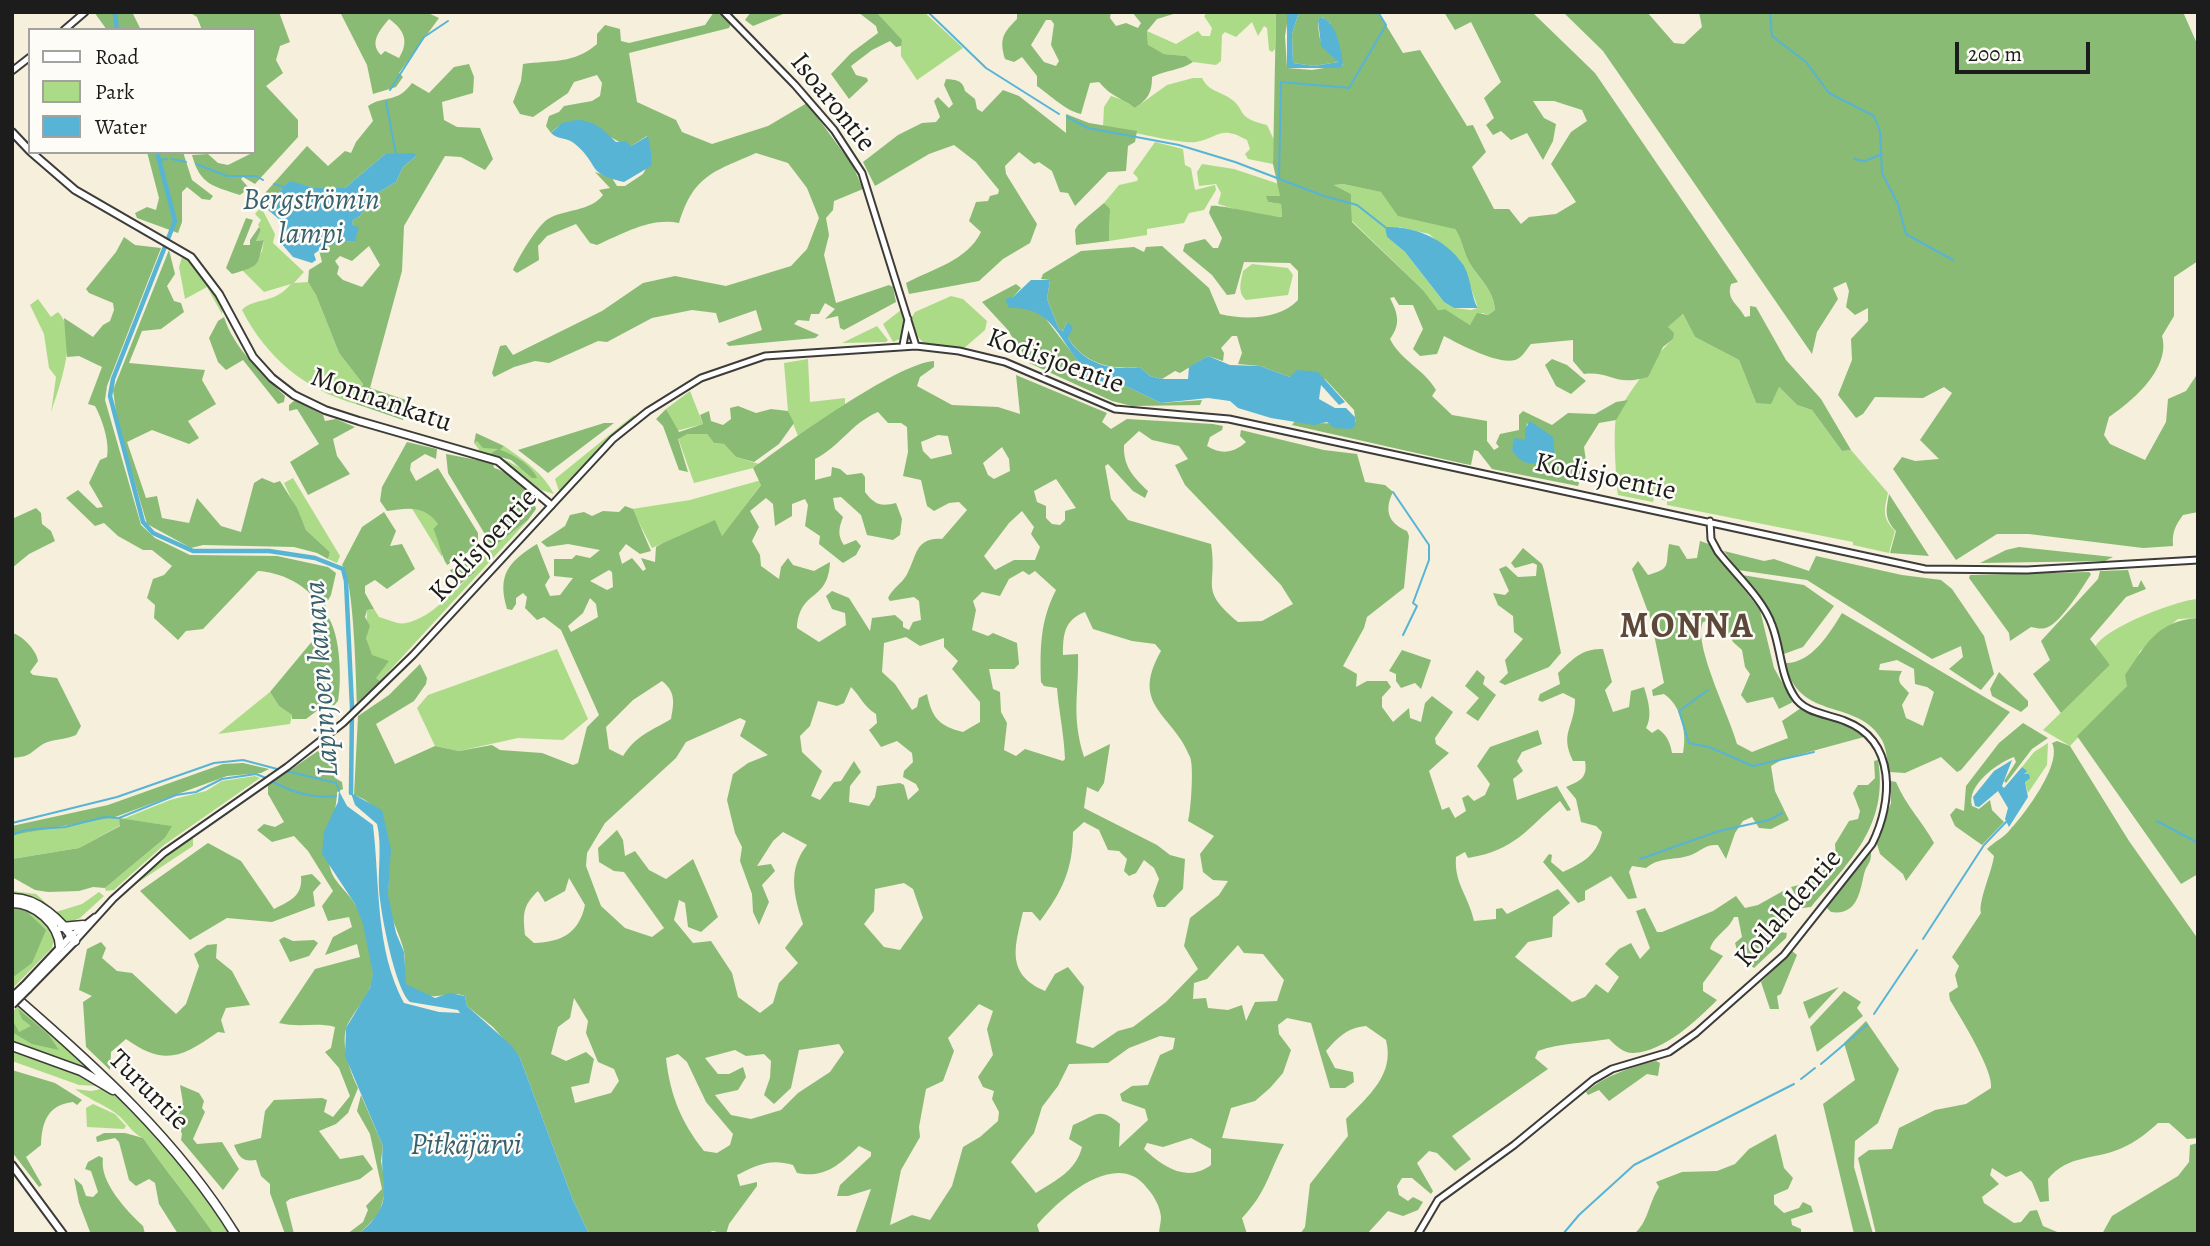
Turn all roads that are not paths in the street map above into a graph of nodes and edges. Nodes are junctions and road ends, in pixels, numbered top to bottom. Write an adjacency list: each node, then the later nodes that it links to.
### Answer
1 (85, 12): 3 (street)
2 (724, 12): 9 (street, Isoarontie)
3 (66, 28)
4 (28, 59): 5 (street)
5 (12, 71)
6 (12, 132): 7 (main road, Monnankatu)
7 (28, 149)
8 (33, 154): 12 (main road, Monnankatu)
9 (908, 316): 10 (street, Isoarontie); 11 (street, Isoarontie)
10 (903, 345): 11 (street, Kodisjoentie); 12 (street, Kodisjoentie)
11 (916, 346): 13 (street, Kodisjoentie)
12 (551, 505): 16 (street, Kodisjoentie)
13 (1710, 521): 14 (street, Kodisjoentie); 29 (street, Koilahdentie)
14 (2198, 560)
15 (12, 901): 18 (highway)
16 (95, 917): 17 (street, Kodisjoentie); 19 (street, Kodisjoentie)
17 (82, 925): 18 (highway); 19 (street, Kodisjoentie)
18 (60, 929): 19 (highway); 20 (highway)
19 (72, 939): 20 (main road, Kodisjoentie); 21 (main road, Kodisjoentie)
20 (60, 947): 21 (main road, Kodisjoentie)
21 (26, 988): 22 (main road, Kodisjoentie, bridge); 23 (main road, Kodisjoentie, bridge)
22 (12, 996): 25 (highway, Turuntie)
23 (12, 1005)
24 (12, 1046): 25 (highway)
25 (130, 1101): 28 (highway, Turuntie)
26 (12, 1165): 27 (main road)
27 (63, 1234)
28 (235, 1234)
29 (1418, 1234)

